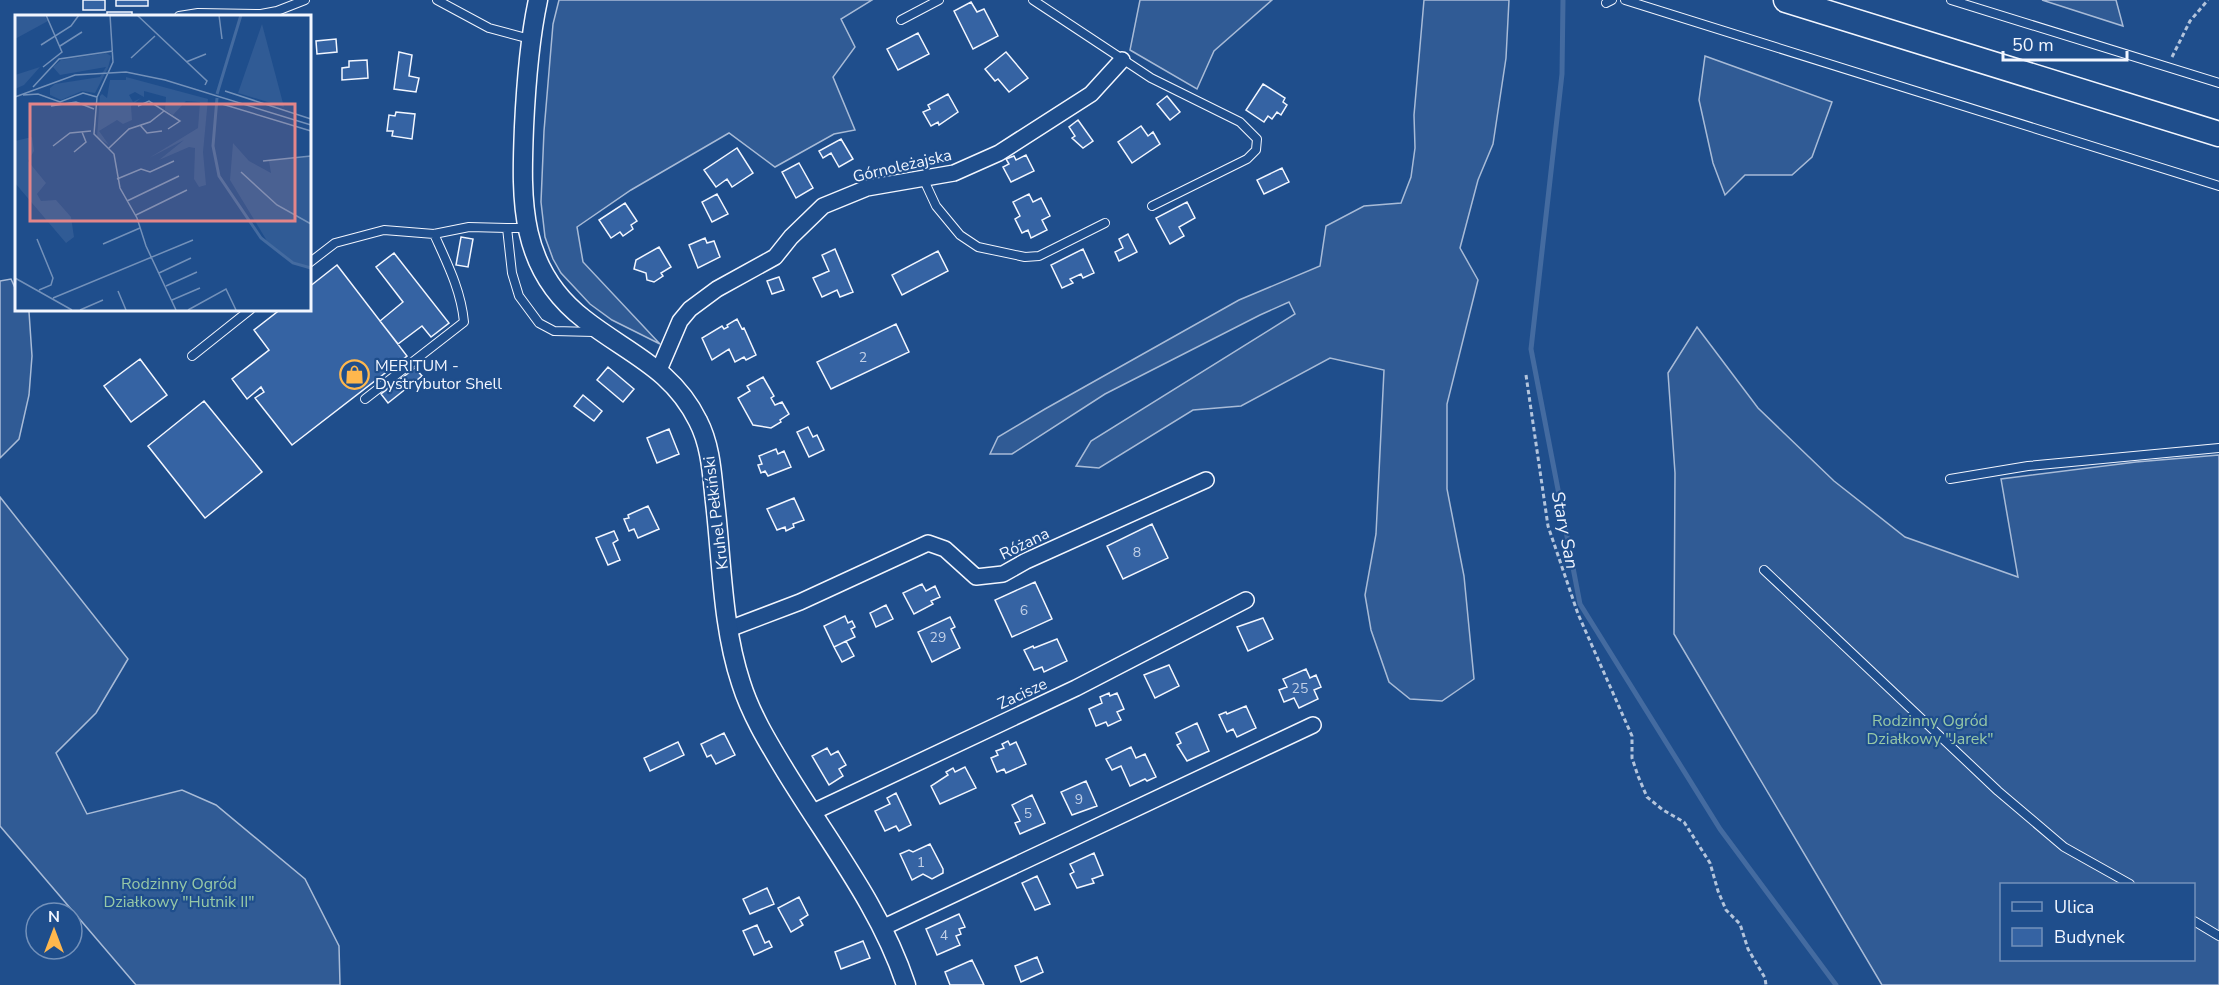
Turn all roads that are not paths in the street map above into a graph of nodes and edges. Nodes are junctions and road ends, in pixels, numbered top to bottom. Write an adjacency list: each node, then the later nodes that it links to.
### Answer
1 (305, 0): 9 (lane)
2 (437, 0): 11 (lane)
3 (538, 0): 11 (street, Kruhel Pełkiński)
4 (939, 0): 10 (lane)
5 (1033, 0): 12 (lane)
6 (1625, 0): 16 (lane)
7 (1786, 0): 14 (main road)
8 (1951, 0): 13 (lane)
9 (185, 15)
10 (901, 20)
11 (530, 39): 20 (street, Kruhel Pełkiński)
12 (1122, 60): 15 (street, Górnoleżajska); 17 (lane)
13 (2219, 83)
14 (2219, 134)
15 (923, 178): 18 (lane); 26 (street, Górnoleżajska)
16 (2219, 186)
17 (1152, 206)
18 (1105, 223)
19 (507, 228): 20 (lane); 21 (lane); 24 (lane)
20 (527, 228): 24 (street, Kruhel Pełkiński)
21 (434, 234): 22 (lane); 27 (lane)
22 (310, 262)
23 (250, 310): 25 (lane)
24 (602, 332): 26 (street, Kruhel Pełkiński)
25 (192, 356)
26 (659, 370): 33 (street, Kruhel Pełkiński)
27 (365, 399)
28 (2219, 448): 29 (lane)
29 (1950, 479)
30 (1206, 480): 33 (street, Różana)
31 (1764, 570): 36 (lane)
32 (1246, 600): 35 (street, Zacisze)
33 (729, 629): 35 (street, Kruhel Pełkiński)
34 (1313, 725): 38 (street)
35 (811, 813): 38 (street, Kruhel Pełkiński)
36 (2127, 883)
37 (2195, 922): 39 (lane)
38 (882, 928): 40 (street, Kruhel Pełkiński)
39 (2219, 936)
40 (906, 985)

